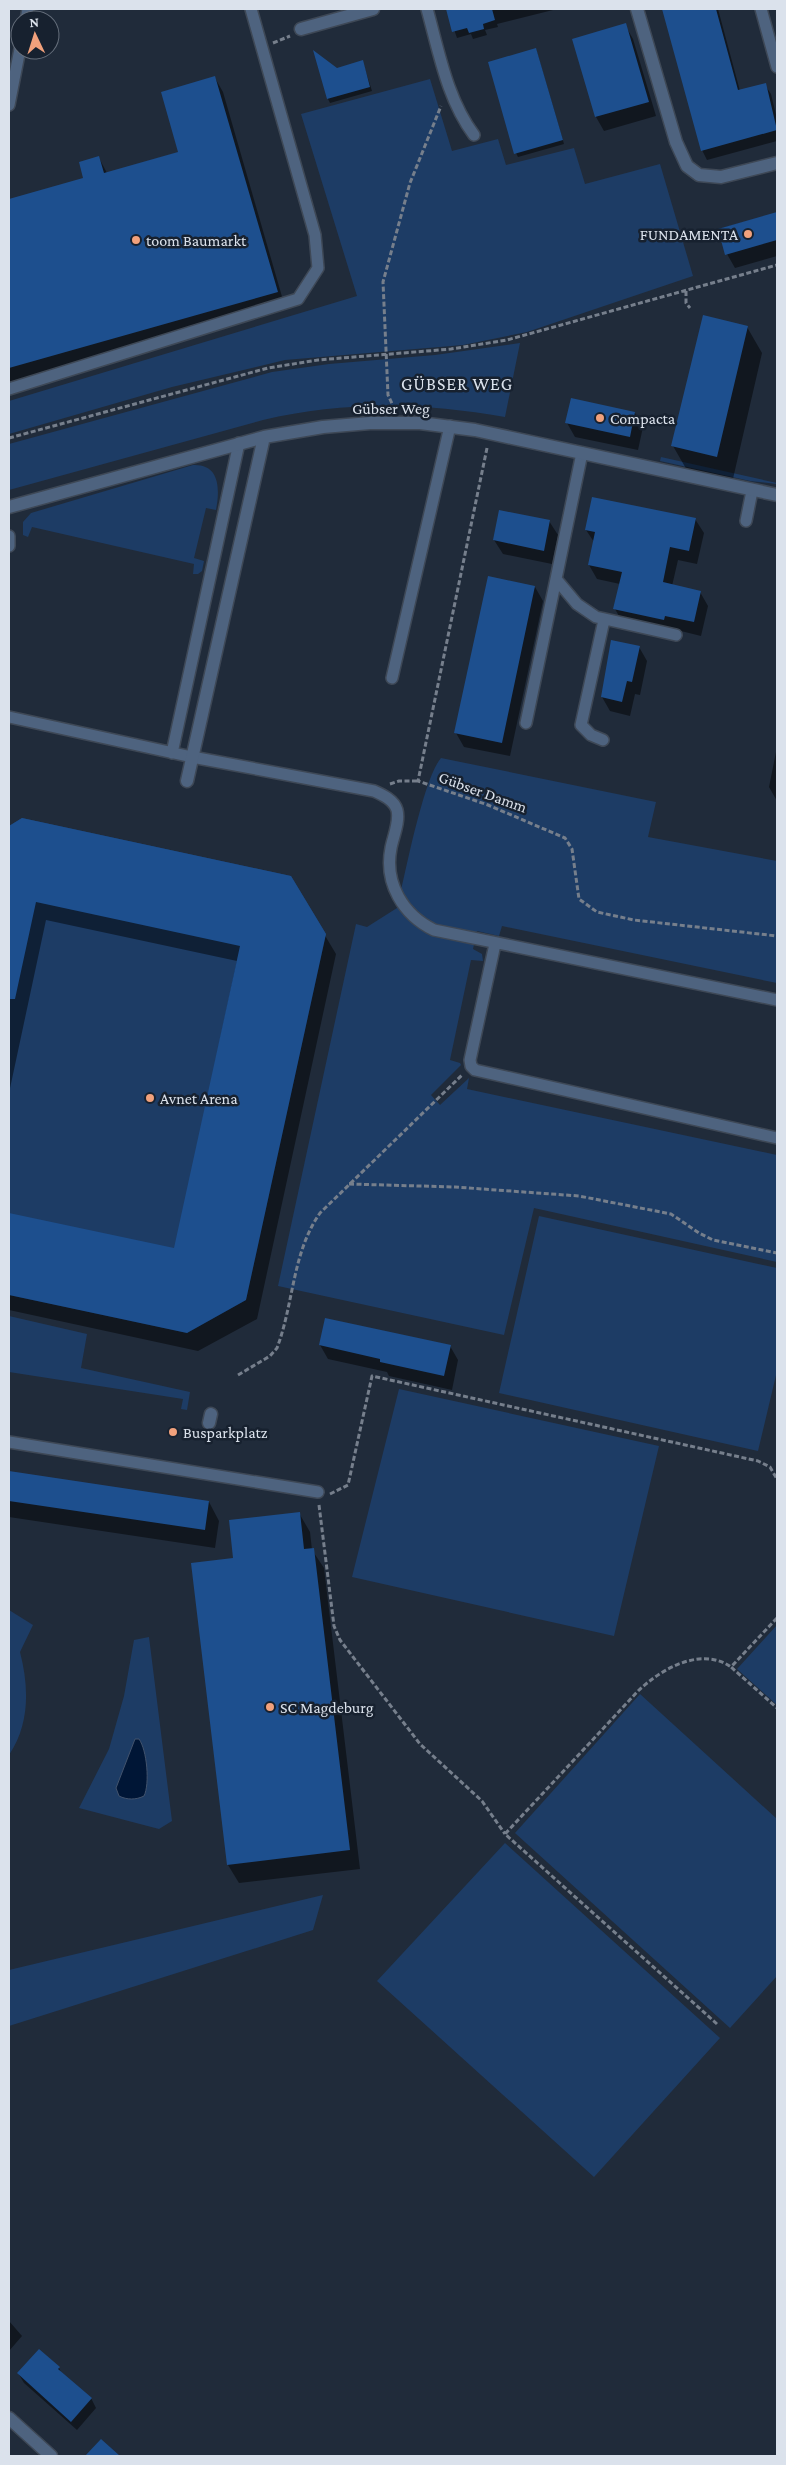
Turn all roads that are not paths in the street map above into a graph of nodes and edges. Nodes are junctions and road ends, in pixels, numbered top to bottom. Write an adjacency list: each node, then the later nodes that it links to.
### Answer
1 (251, 9): 12 (lane)
2 (373, 9): 6 (street)
3 (427, 9): 10 (lane)
4 (638, 9): 11 (street)
5 (761, 9): 8 (lane)
6 (301, 29)
7 (18, 60): 9 (lane)
8 (777, 66)
9 (9, 105)
10 (474, 135)
11 (777, 163)
12 (9, 389)
13 (450, 426): 14 (street, Gübser Weg); 16 (street, Gübser Weg); 26 (lane)
14 (264, 437): 15 (street, Gübser Weg); 31 (street)
15 (239, 443): 19 (street, Gübser Weg); 30 (lane)
16 (582, 453): 17 (street, Gübser Weg); 23 (lane)
17 (752, 491): 18 (street, Gübser Weg); 20 (lane)
18 (777, 495)
19 (9, 507)
20 (746, 521)
21 (9, 536): 22 (lane)
22 (9, 546)
23 (556, 579): 24 (lane); 28 (lane)
24 (604, 620): 25 (lane); 29 (lane)
25 (676, 635)
26 (392, 678)
27 (9, 717): 30 (lane)
28 (526, 723)
29 (603, 740)
30 (172, 753): 31 (lane)
31 (192, 757): 32 (street); 33 (lane)
32 (187, 781)
33 (496, 944): 34 (lane); 35 (lane)
34 (777, 1000)
35 (777, 1138)
36 (9, 1442): 37 (lane)
37 (318, 1492)
38 (9, 2418): 39 (street)
39 (51, 2456)

